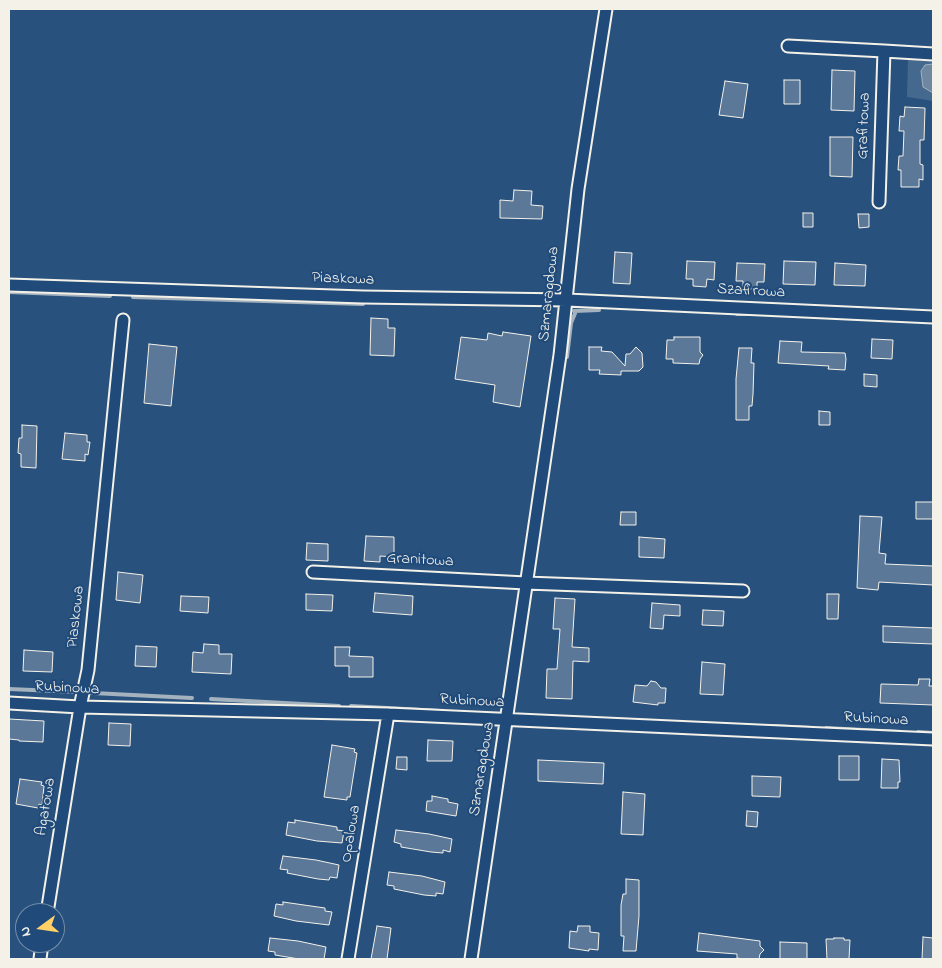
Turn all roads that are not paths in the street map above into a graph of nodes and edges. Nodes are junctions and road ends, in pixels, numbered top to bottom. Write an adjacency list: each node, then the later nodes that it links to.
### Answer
1 (606, 9): 7 (street, Szmaragdowa)
2 (788, 46): 3 (street)
3 (884, 52): 4 (street); 5 (street, Grafitowa)
4 (933, 54)
5 (879, 202)
6 (9, 285): 7 (street, Piaskowa)
7 (567, 300): 8 (street, Szafirowa); 11 (street, Szmaragdowa)
8 (933, 316)
9 (123, 320): 14 (street, Piaskowa)
10 (313, 572): 11 (street, Granitowa)
11 (526, 583): 12 (street); 16 (street, Szmaragdowa)
12 (743, 591)
13 (9, 703): 14 (street, Rubinowa)
14 (80, 707): 15 (street, Rubinowa); 18 (street, Agatowa)
15 (388, 714): 16 (street, Rubinowa); 19 (street, Opalowa)
16 (507, 720): 17 (street, Rubinowa); 20 (street, Szmaragdowa)
17 (933, 739)
18 (49, 903)
19 (348, 959)
20 (471, 959)

